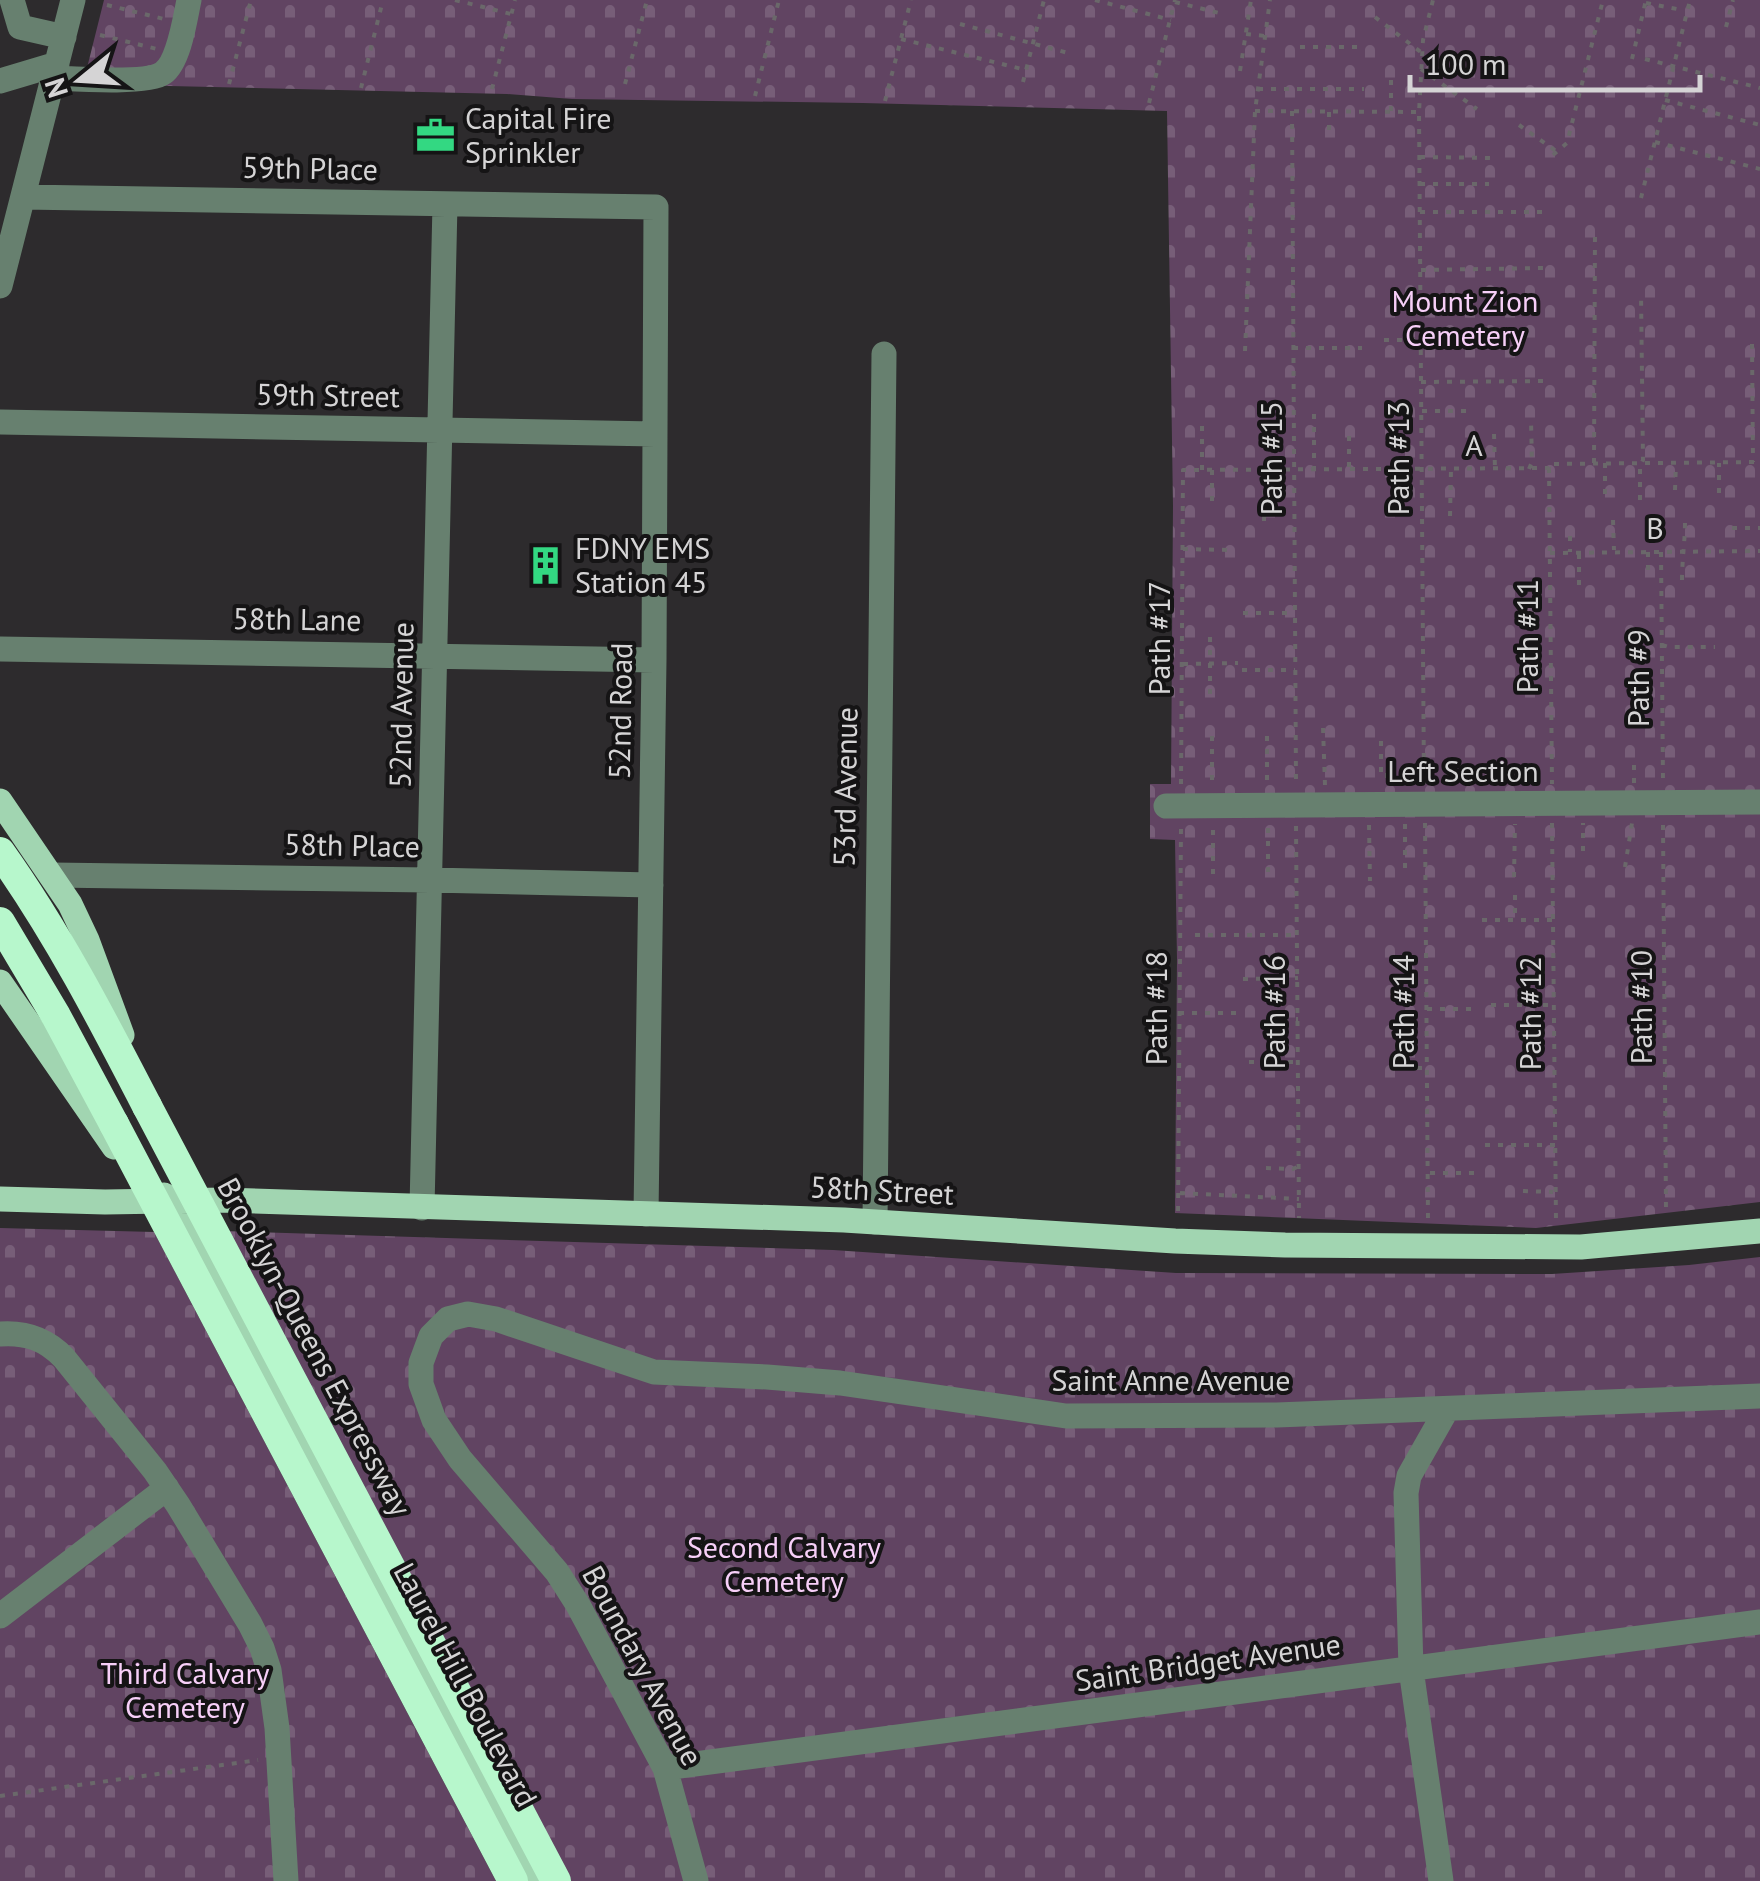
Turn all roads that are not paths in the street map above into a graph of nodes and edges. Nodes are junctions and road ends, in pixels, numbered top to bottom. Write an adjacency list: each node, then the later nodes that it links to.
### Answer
1 (12, 0): 4 (street)
2 (73, 0): 4 (street)
3 (186, 12): 5 (street)
4 (64, 36): 5 (street)
5 (55, 71): 6 (street); 7 (street)
6 (0, 81)
7 (23, 197): 8 (street, 59th Place); 10 (street)
8 (445, 204): 9 (street, 59th Place); 13 (street, 52nd Avenue)
9 (656, 208): 14 (street, 52nd Road)
10 (0, 286)
11 (884, 354): 31 (street, 53rd Avenue)
12 (0, 422): 13 (street, 59th Street)
13 (440, 430): 14 (street, 59th Street); 16 (street, 52nd Avenue)
14 (655, 434): 17 (street, 52nd Road)
15 (0, 649): 16 (street, 58th Lane)
16 (435, 654): 17 (street, 58th Lane); 23 (street, 52nd Avenue)
17 (654, 660): 24 (street, 52nd Road)
18 (0, 801): 22 (main road, Laurel Hill Boulevard)
19 (1760, 802): 20 (street, Left Section)
20 (1174, 806)
21 (0, 852): 45 (highway, Brooklyn-Queens Expressway, bridge)
22 (52, 876): 23 (street, 58th Place); 28 (main road, Laurel Hill Boulevard)
23 (430, 880): 24 (street, 58th Place); 29 (street, 52nd Avenue)
24 (651, 886): 30 (street, 52nd Road)
25 (0, 922): 43 (highway, bridge)
26 (0, 982): 28 (main road, Laurel Hill Boulevard)
27 (0, 1199): 28 (main road, 58th Street)
28 (173, 1201): 29 (main road, 58th Street); 44 (main road, Laurel Hill Boulevard)
29 (422, 1208): 30 (main road, 58th Street)
30 (646, 1214): 31 (main road, 58th Street)
31 (875, 1222): 32 (main road, 58th Street)
32 (1760, 1231)
33 (0, 1334): 37 (street)
34 (426, 1344): 36 (street, Saint Anne Avenue); 41 (street, Boundary Avenue)
35 (1760, 1396): 36 (street, Saint Anne Avenue)
36 (1447, 1409): 40 (street)
37 (167, 1488): 38 (street); 42 (street)
38 (0, 1616)
39 (1760, 1622): 40 (street, Saint Bridget Avenue)
40 (1411, 1669): 41 (street, Saint Bridget Avenue); 47 (street)
41 (665, 1768): 46 (street, Boundary Avenue)
42 (286, 1881)
43 (514, 1881)
44 (532, 1881)
45 (556, 1881)
46 (696, 1881)
47 (1441, 1881)

